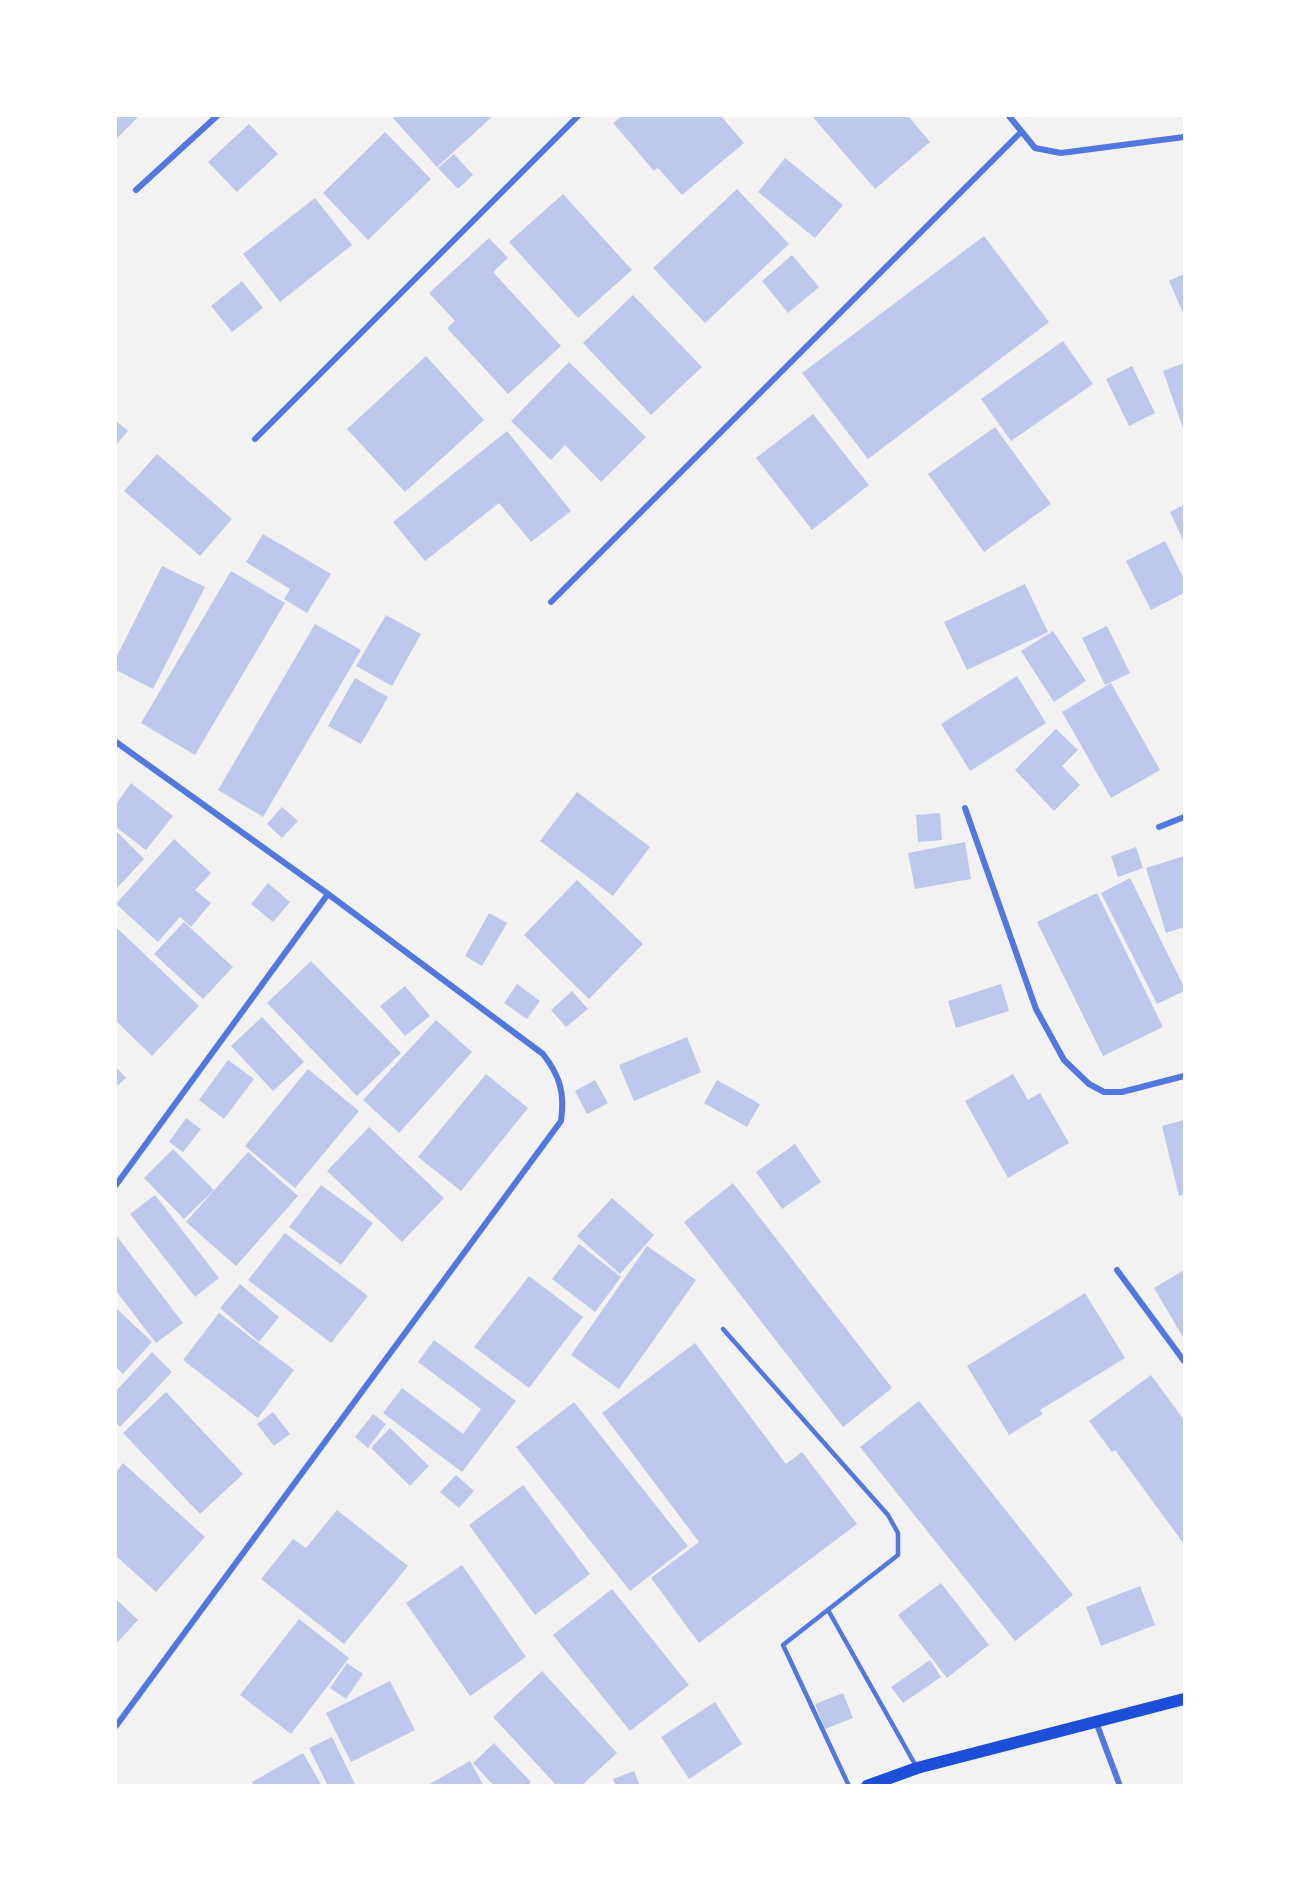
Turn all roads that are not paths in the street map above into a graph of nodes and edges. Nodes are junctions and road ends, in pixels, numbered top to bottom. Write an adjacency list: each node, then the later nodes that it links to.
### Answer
1 (217, 116): 6 (street)
2 (578, 116): 7 (street)
3 (1009, 116): 4 (street)
4 (1021, 132): 5 (street); 8 (street)
5 (1185, 137)
6 (136, 190)
7 (255, 439)
8 (551, 602)
9 (116, 742): 13 (street)
10 (965, 808): 14 (street)
11 (1185, 817): 12 (street)
12 (1159, 827)
13 (328, 894): 15 (street); 22 (street)
14 (1185, 1076)
15 (116, 1185)
16 (1117, 1270): 18 (street)
17 (723, 1329): 19 (lane)
18 (1185, 1361)
19 (828, 1610): 23 (lane); 24 (lane)
20 (1185, 1699): 21 (main road)
21 (1096, 1722): 23 (main road); 26 (street)
22 (116, 1726)
23 (917, 1768): 25 (main road)
24 (849, 1785)
25 (867, 1785)
26 (1120, 1785)

